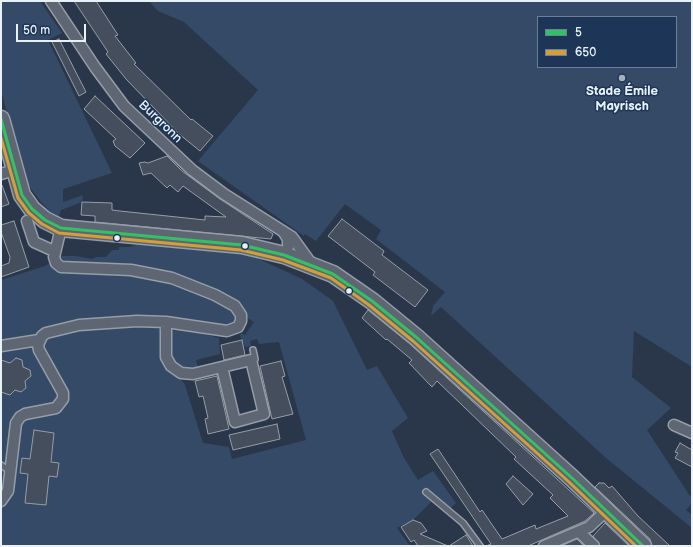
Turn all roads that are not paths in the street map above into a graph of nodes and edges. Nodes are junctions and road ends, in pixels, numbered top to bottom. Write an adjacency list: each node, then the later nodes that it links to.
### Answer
1 (51, 1): 6 (street, Burgronn)
2 (1, 119): 3 (main road)
3 (8, 172): 5 (main road)
4 (27, 221): 7 (street)
5 (61, 228): 7 (street); 8 (main road)
6 (283, 231): 8 (street); 8 (street, Burgronn)
7 (54, 251): 9 (street)
8 (291, 252): 19 (main road)
9 (166, 322): 10 (street); 12 (street)
10 (39, 340): 11 (street); 16 (street)
11 (1, 346)
12 (222, 367): 12 (street)
13 (674, 426): 14 (street)
14 (692, 434)
15 (1, 465): 16 (lane)
16 (10, 471): 18 (street)
17 (426, 492): 21 (lane)
18 (1, 501)
19 (606, 511): 20 (street); 24 (main road)
20 (579, 532): 22 (street); 23 (street)
21 (480, 546)
22 (544, 546)
23 (594, 546)
24 (643, 546)

